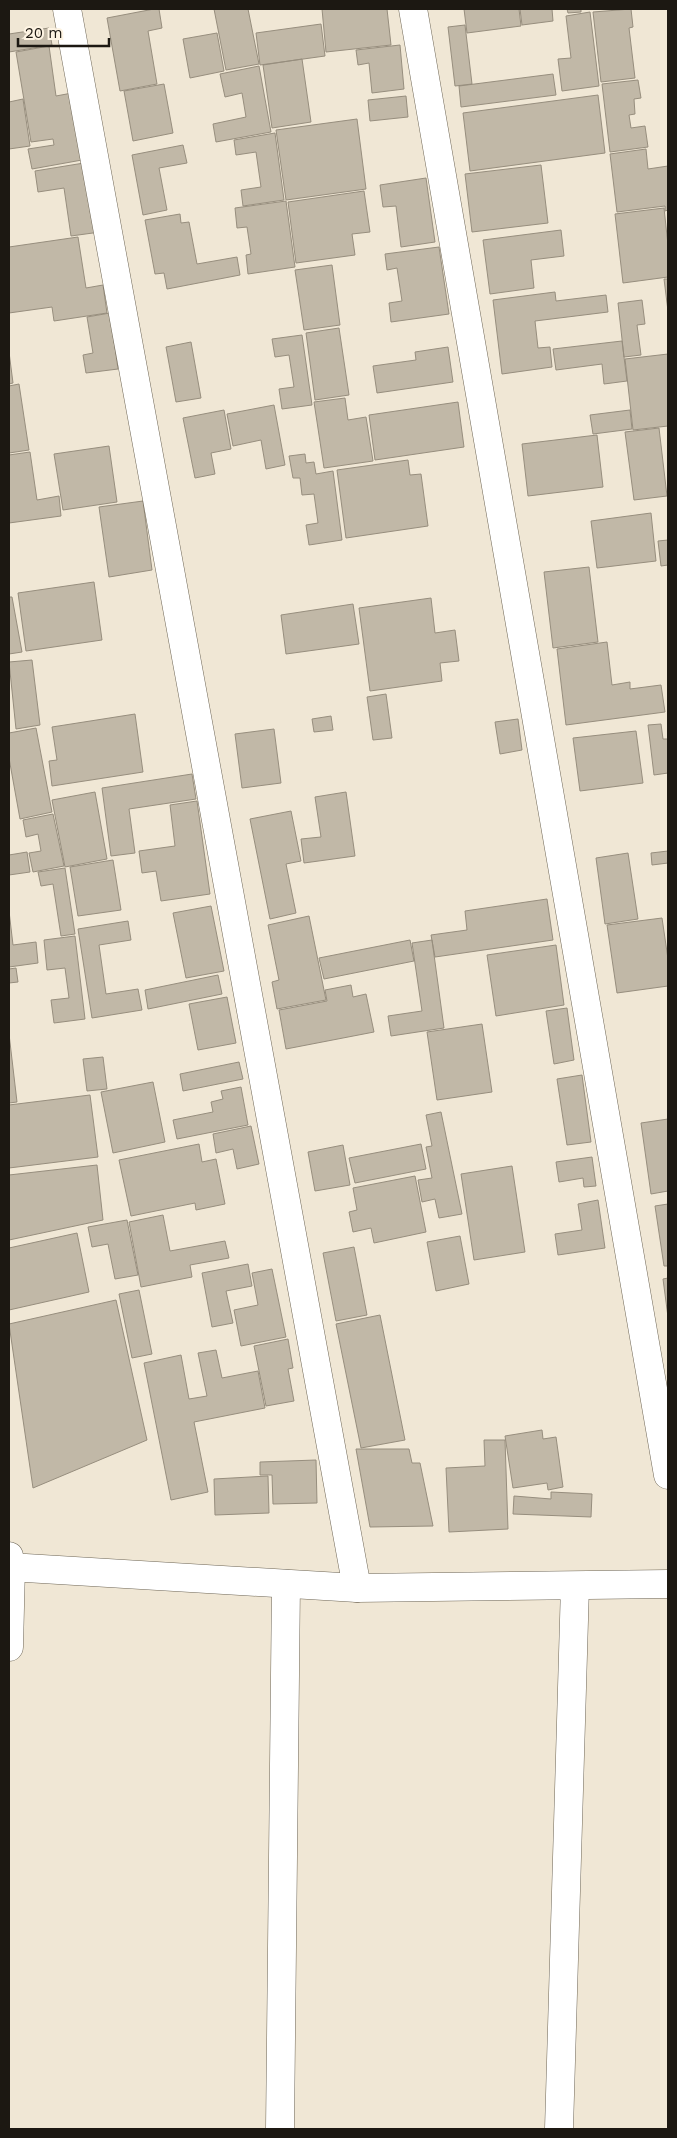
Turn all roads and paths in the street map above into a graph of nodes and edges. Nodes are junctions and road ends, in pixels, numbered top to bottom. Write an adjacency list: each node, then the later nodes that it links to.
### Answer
1 (68, 9): 8 (street)
2 (413, 9): 3 (street)
3 (668, 1475)
4 (9, 1563): 5 (street); 9 (street)
5 (286, 1584): 8 (street); 10 (street)
6 (668, 1584): 7 (street)
7 (576, 1586): 8 (street); 11 (street)
8 (357, 1588)
9 (9, 1647)
10 (280, 2129)
11 (560, 2129)

